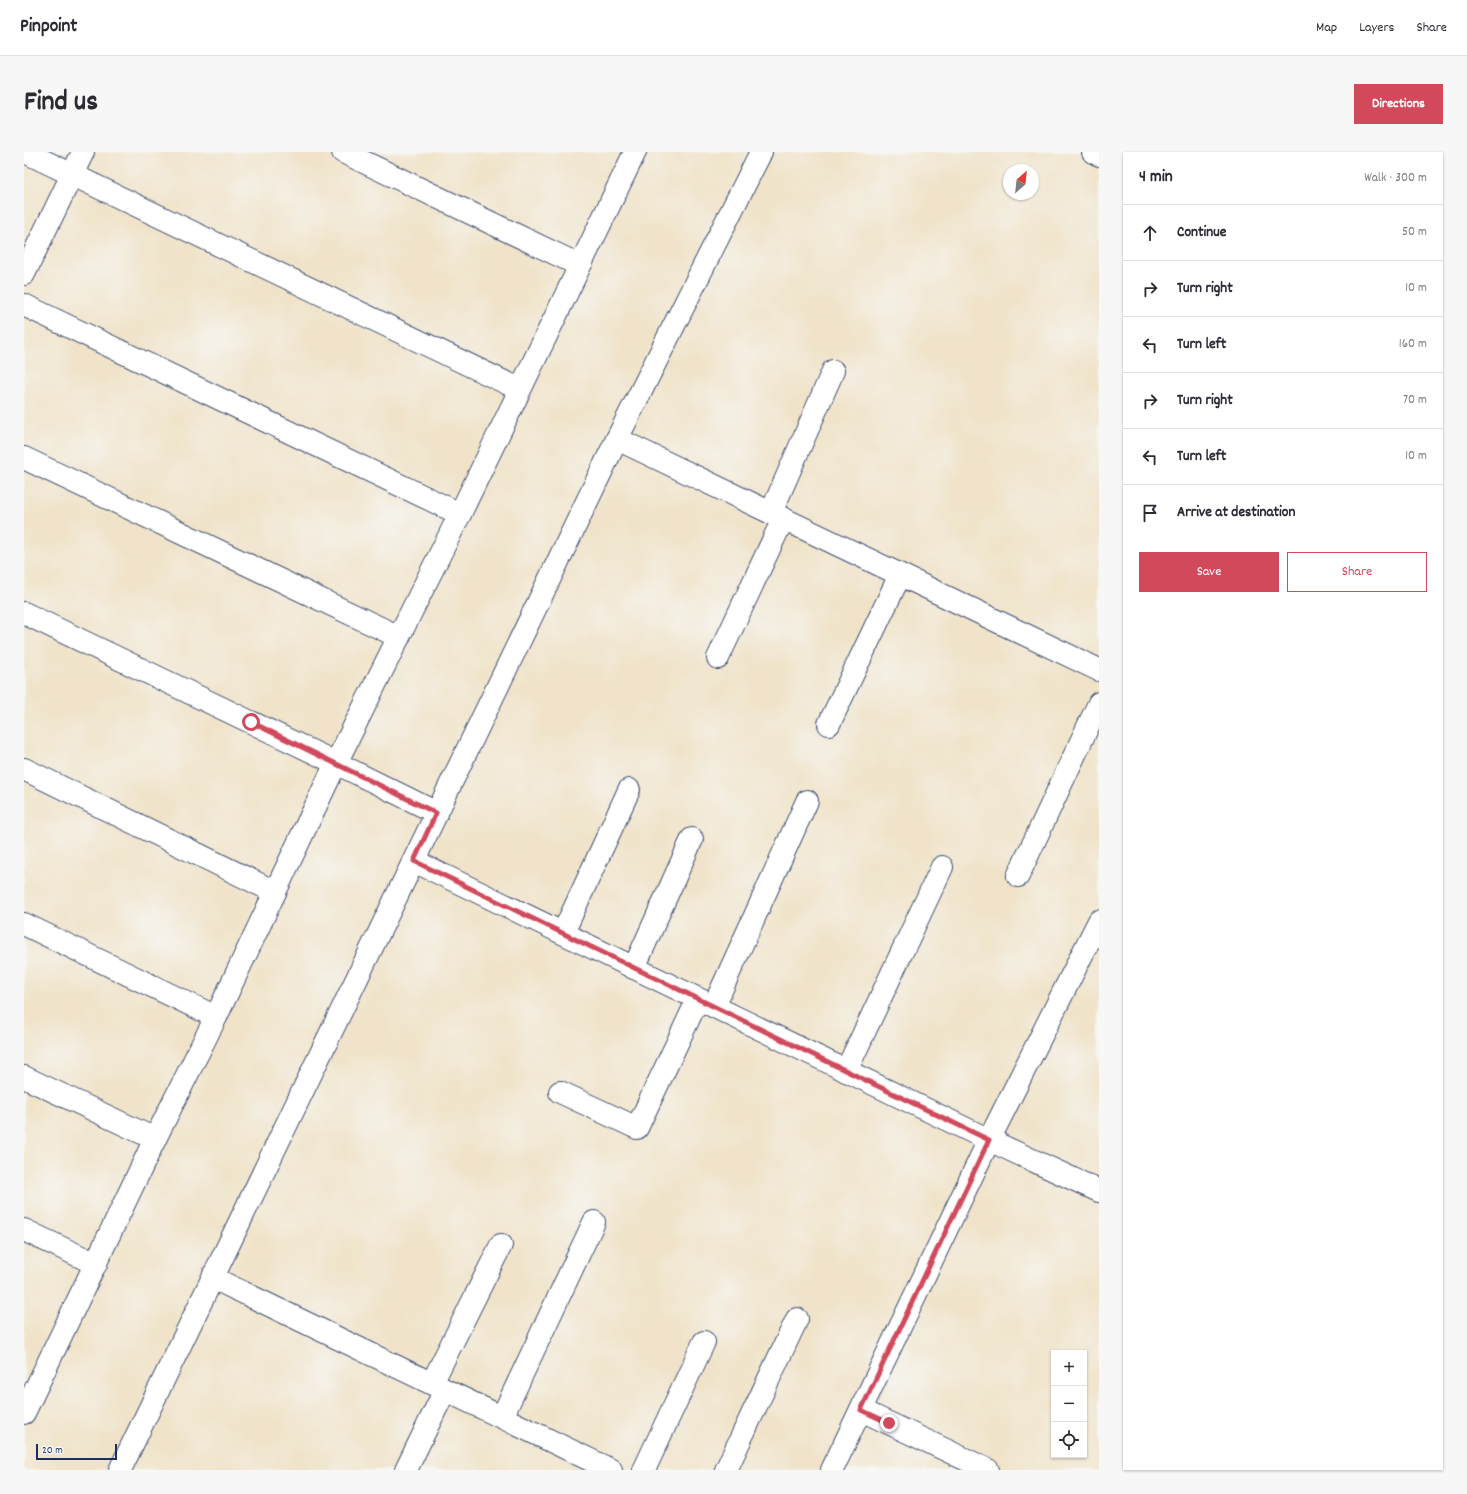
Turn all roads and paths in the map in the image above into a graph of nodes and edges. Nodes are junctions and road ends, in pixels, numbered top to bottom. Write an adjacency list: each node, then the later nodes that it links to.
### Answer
1 (25, 152): 8 (street)
2 (83, 152): 8 (street)
3 (343, 152): 9 (street)
4 (635, 152): 9 (street)
5 (761, 152): 14 (street)
6 (1093, 152): 7 (street)
7 (1099, 155)
8 (72, 175): 10 (street); 13 (street)
9 (579, 265): 13 (street)
10 (24, 274)
11 (24, 305): 16 (street)
12 (833, 371): 17 (street)
13 (519, 389): 16 (street)
14 (616, 439): 17 (street); 29 (street)
15 (24, 458): 20 (street)
16 (460, 514): 20 (street)
17 (777, 516): 18 (street); 21 (street)
18 (900, 575): 22 (street); 24 (street)
19 (24, 613): 25 (street)
20 (399, 637): 25 (street)
21 (718, 658)
22 (1099, 670)
23 (1099, 703): 33 (street)
24 (829, 724)
25 (336, 762): 29 (street); 34 (street)
26 (24, 769): 34 (street)
27 (629, 790): 37 (street)
28 (807, 801): 39 (street)
29 (436, 813): 31 (street)
30 (692, 839): 38 (street)
31 (414, 861): 37 (street); 51 (street)
32 (942, 867): 41 (street)
33 (1018, 876)
34 (275, 892): 40 (street)
35 (1099, 921): 45 (street)
36 (24, 924): 40 (street)
37 (563, 933): 38 (street)
38 (634, 968): 39 (street)
39 (706, 1002): 41 (street); 43 (street)
40 (216, 1017): 44 (street)
41 (846, 1071): 45 (street)
42 (24, 1077): 44 (street)
43 (560, 1092)
44 (155, 1139): 50 (street)
45 (989, 1140): 46 (street); 56 (street)
46 (1099, 1191)
47 (594, 1222): 57 (street)
48 (24, 1230): 50 (street)
49 (501, 1245): 54 (street)
50 (96, 1264): 55 (street)
51 (213, 1278): 54 (street); 58 (street)
52 (797, 1320): 62 (street)
53 (704, 1342): 61 (street)
54 (438, 1387): 57 (street); 59 (street)
55 (27, 1400)
56 (861, 1410): 63 (street); 64 (street)
57 (502, 1417): 60 (street)
58 (120, 1470)
59 (406, 1470)
60 (611, 1470)
61 (644, 1470)
62 (726, 1470)
63 (832, 1470)
64 (988, 1470)

